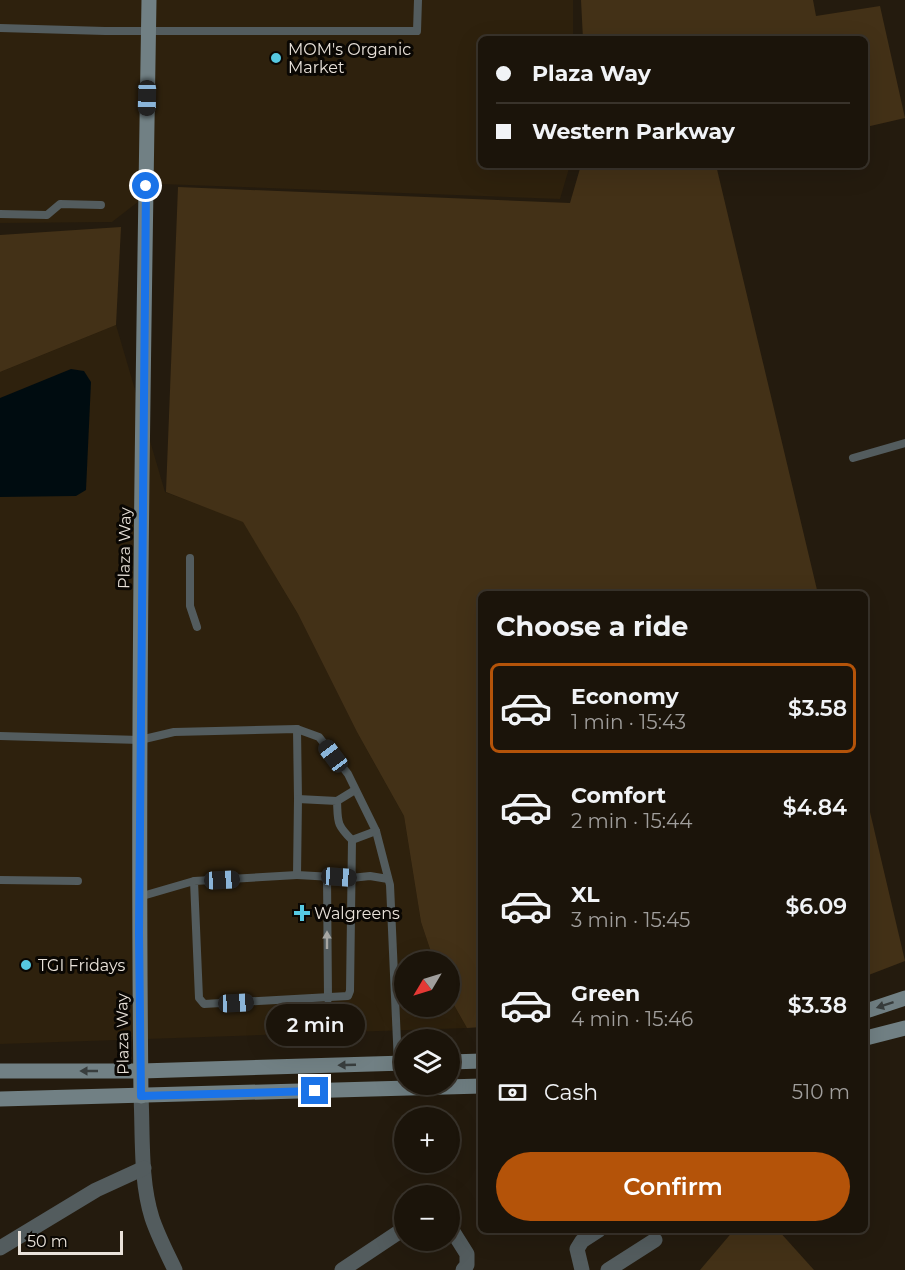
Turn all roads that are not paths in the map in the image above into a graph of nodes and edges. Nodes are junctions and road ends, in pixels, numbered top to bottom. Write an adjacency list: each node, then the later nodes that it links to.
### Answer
1 (149, 0): 4 (street, Plaza Way)
2 (418, 0): 4 (lane)
3 (0, 28): 4 (lane)
4 (148, 30): 13 (street, Plaza Way)
5 (101, 205): 6 (lane)
6 (0, 214)
7 (905, 443): 8 (lane)
8 (853, 458)
9 (190, 558): 10 (lane)
10 (197, 627)
11 (297, 729): 13 (lane); 14 (lane); 15 (lane)
12 (0, 736): 13 (lane)
13 (140, 740): 26 (street, Plaza Way)
14 (356, 790): 16 (lane); 17 (lane)
15 (298, 799): 16 (lane); 19 (lane)
16 (337, 801): 18 (lane)
17 (376, 831): 18 (lane); 22 (lane)
18 (352, 840): 21 (lane)
19 (297, 875): 20 (lane); 25 (lane)
20 (327, 876): 21 (lane); 28 (lane, one-way to 20)
21 (351, 878): 22 (lane); 28 (lane)
22 (388, 879): 31 (lane)
23 (0, 880): 24 (lane)
24 (78, 881)
25 (194, 881): 26 (lane); 28 (lane)
26 (139, 897): 37 (street, Plaza Way)
27 (905, 998): 29 (street, one-way to 29)
28 (328, 999)
29 (868, 1010)
30 (905, 1028): 32 (street)
31 (399, 1029)
32 (868, 1037)
33 (478, 1061): 34 (street)
34 (460, 1062)
35 (394, 1064): 37 (street, one-way to 37)
36 (0, 1071): 37 (street, one-way to 36)
37 (141, 1071): 39 (street, Plaza Way)
38 (478, 1086): 39 (street)
39 (141, 1096): 40 (street); 41 (street)
40 (0, 1099)
41 (144, 1168): 46 (street); 47 (street)
42 (594, 1233): 50 (street)
43 (394, 1235): 48 (street)
44 (655, 1240): 51 (street)
45 (460, 1243): 49 (street)
46 (0, 1248)
47 (175, 1270)
48 (342, 1270)
49 (463, 1270)
50 (582, 1270)
51 (608, 1270)

